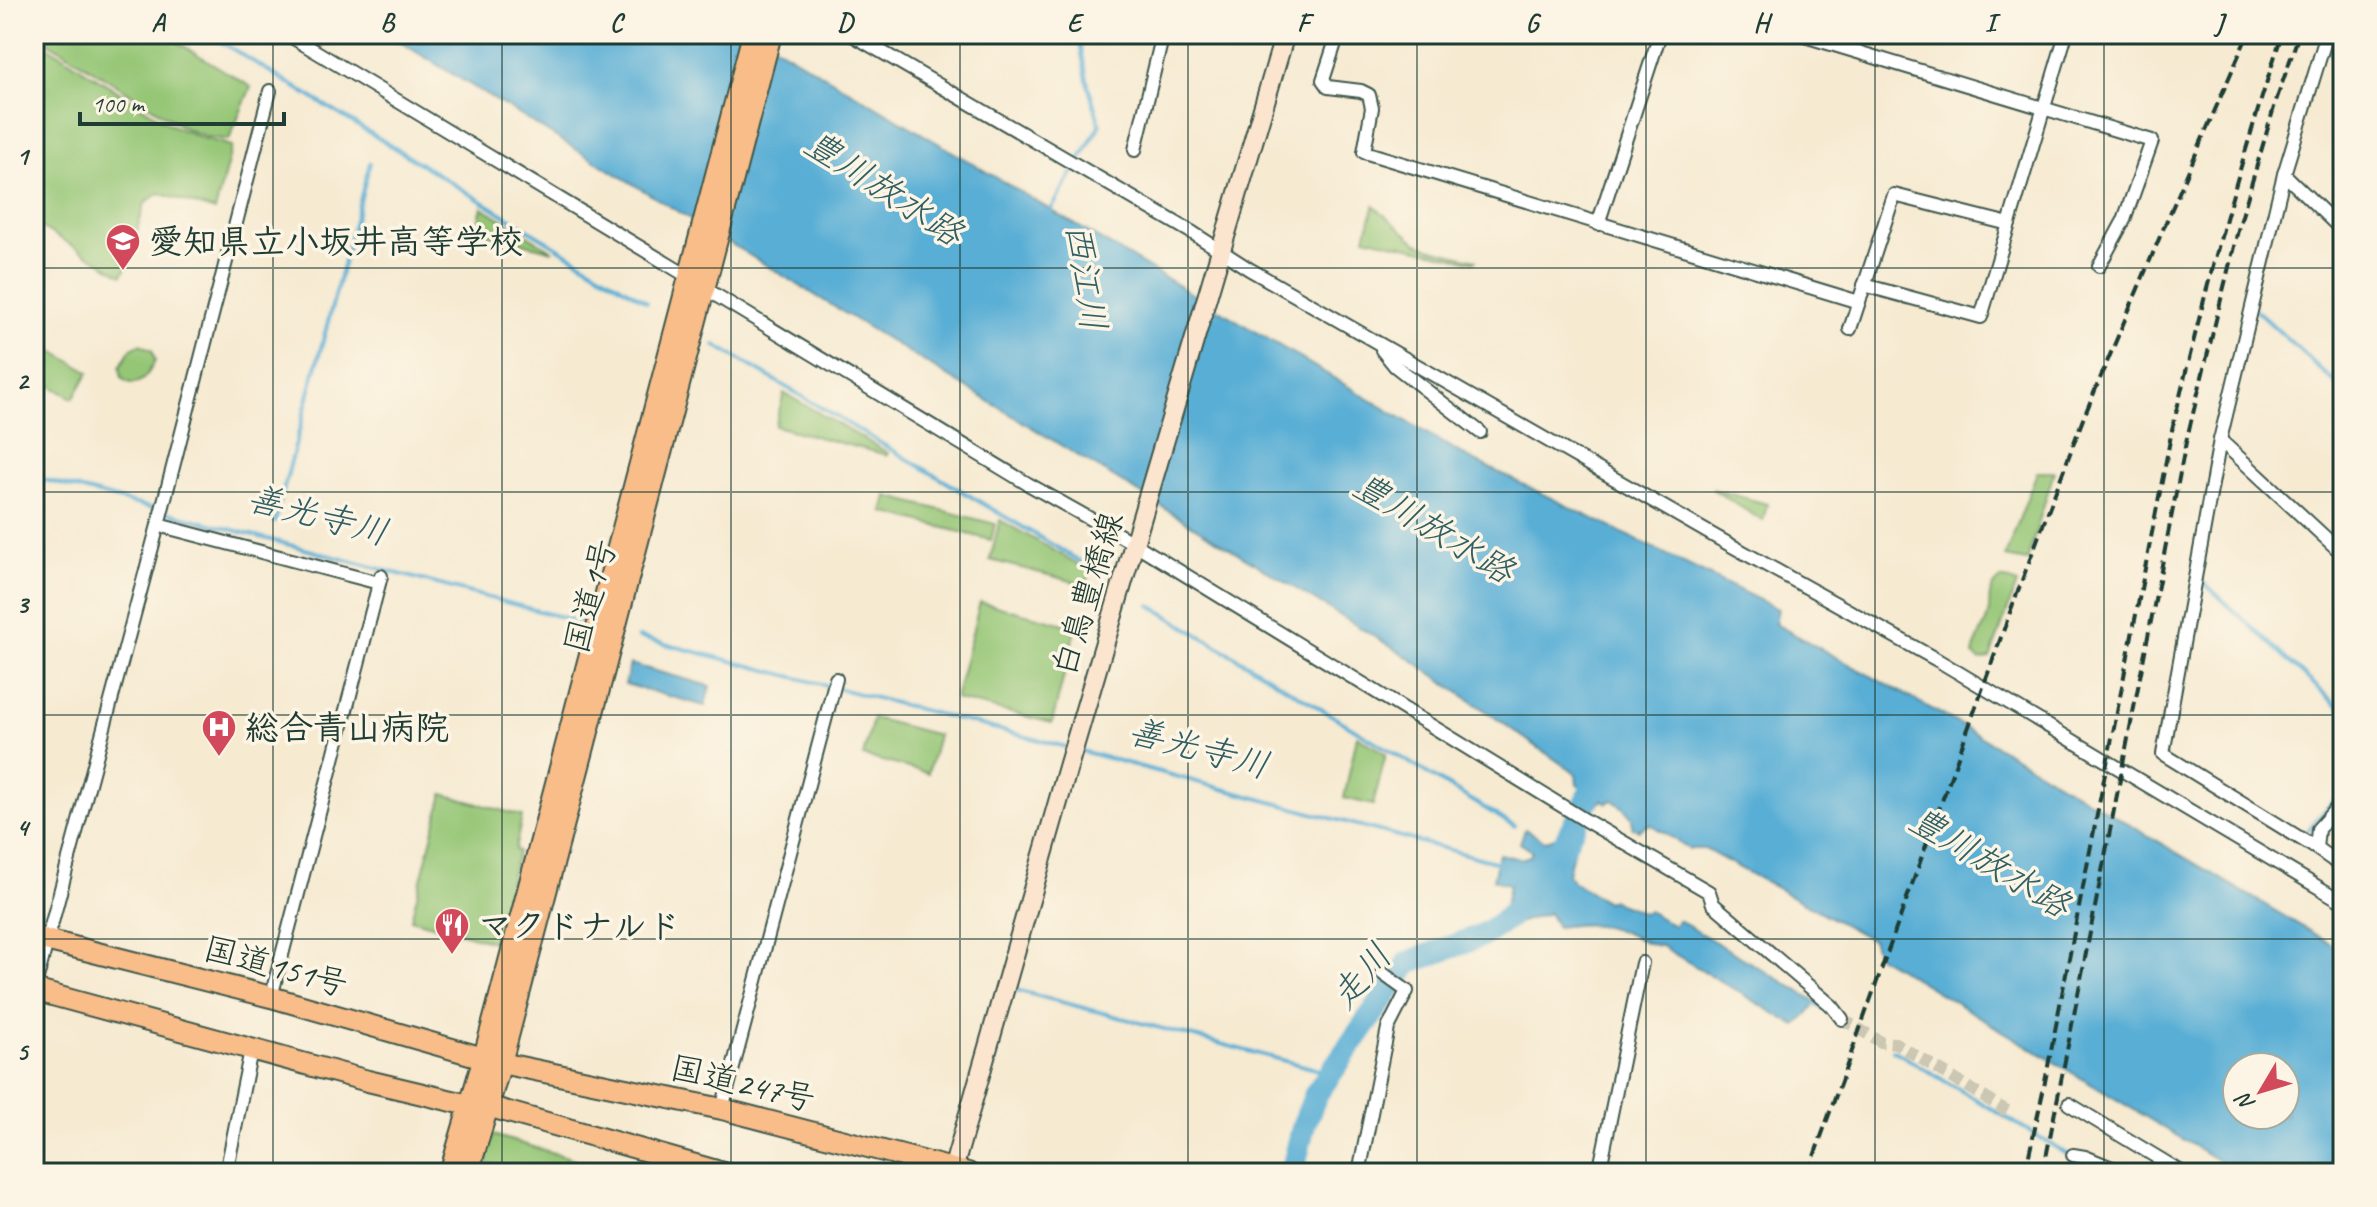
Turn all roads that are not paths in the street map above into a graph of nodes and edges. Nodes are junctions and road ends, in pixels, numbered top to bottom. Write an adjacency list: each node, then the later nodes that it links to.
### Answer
1 (287, 34): 25 (street)
2 (753, 34): 23 (highway, 国道1号)
3 (771, 34): 23 (highway, 国道1号)
4 (851, 34): 22 (street)
5 (1163, 34): 17 (street)
6 (1241, 34): 7 (street)
7 (1261, 34)
8 (1285, 34): 22 (main road, 白鳥豊橋線)
9 (1338, 34): 19 (street)
10 (1660, 34): 19 (street)
11 (1798, 34): 14 (street)
12 (2066, 34): 16 (street)
13 (2327, 34): 18 (street)
14 (1830, 38): 16 (street)
15 (270, 91): 32 (street)
16 (2044, 108): 20 (street); 24 (street)
17 (1135, 150)
18 (2284, 174): 21 (street); 31 (street)
19 (1598, 224): 27 (street)
20 (2009, 224): 26 (street); 26 (street)
21 (2343, 231)
22 (1219, 256): 29 (street); 33 (main road, 白鳥豊橋線)
23 (702, 260): 25 (highway, 国道1号)
24 (2099, 266)
25 (696, 283): 33 (street); 47 (highway, 国道1号)
26 (1864, 285): 27 (street)
27 (1859, 302): 28 (street)
28 (1850, 329)
29 (1377, 343): 30 (street); 39 (street)
30 (1480, 432)
31 (2220, 440): 34 (street); 37 (street)
32 (159, 521): 40 (street); 44 (street)
33 (1137, 538): 45 (street); 53 (main road, 白鳥豊橋線)
34 (2343, 554)
35 (836, 679): 50 (street)
36 (2343, 801): 37 (street)
37 (2316, 848): 38 (street)
38 (2343, 870)
39 (2343, 902)
40 (41, 939): 43 (street); 44 (highway, 国道151号)
41 (1642, 963): 59 (street)
42 (1382, 973): 58 (street)
43 (34, 990): 46 (highway)
44 (271, 997): 47 (highway, 国道151号)
45 (1842, 1019)
46 (251, 1050): 49 (highway); 54 (street)
47 (493, 1060): 49 (highway, 国道1号); 50 (highway, 国道247号)
48 (2069, 1104): 61 (street)
49 (478, 1106): 55 (highway, 国道1号); 56 (highway, 国道1号); 57 (highway)
50 (722, 1109): 53 (highway, 国道247号)
51 (2073, 1155): 60 (street)
52 (2343, 1164): 62 (street)
53 (958, 1171)
54 (226, 1173)
55 (450, 1173)
56 (468, 1173)
57 (724, 1173)
58 (1359, 1173)
59 (1599, 1173)
60 (2124, 1173)
61 (2183, 1173)
62 (2338, 1173)

